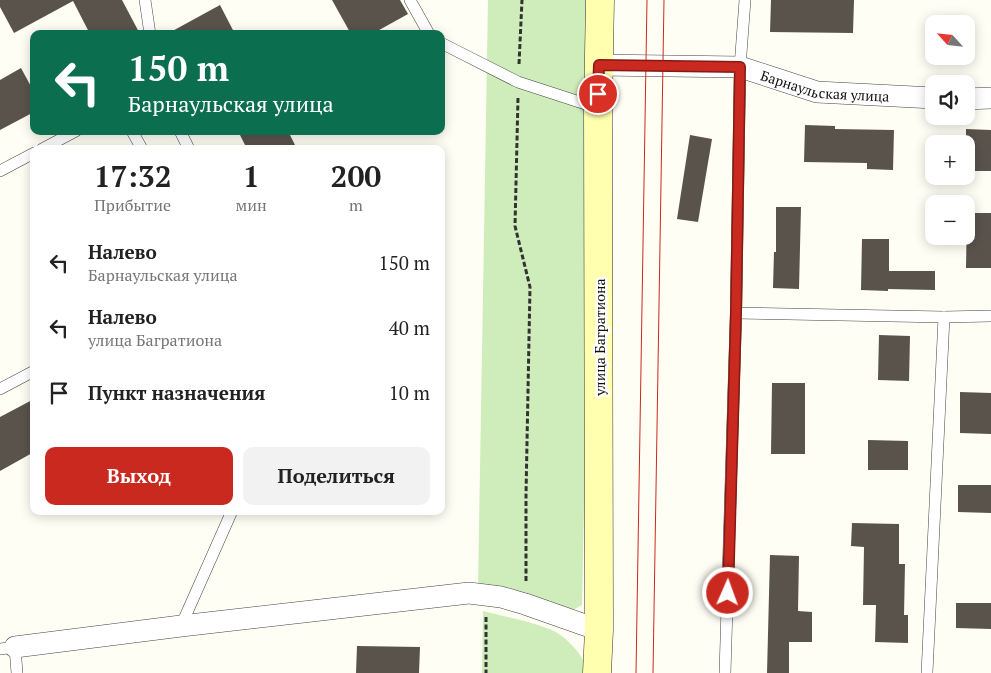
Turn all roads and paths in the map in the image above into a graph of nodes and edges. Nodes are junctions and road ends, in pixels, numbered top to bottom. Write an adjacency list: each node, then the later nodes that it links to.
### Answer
1 (145, 0): 6 (lane)
2 (410, 0): 7 (lane)
3 (522, 0): 11 (path)
4 (600, 0): 9 (street, улица Багратиона)
5 (744, 0): 10 (lane)
6 (149, 30)
7 (427, 30)
8 (445, 45): 11 (lane)
9 (599, 65): 10 (street, Барнаульская улица); 15 (street, улица Багратиона)
10 (740, 67): 12 (street, Барнаульская улица); 20 (lane)
11 (518, 82): 15 (lane); 26 (path)
12 (925, 98)
13 (991, 98): 14 (street)
14 (975, 99)
15 (598, 108): 29 (street, улица Багратиона)
16 (68, 135): 17 (lane)
17 (50, 145)
18 (30, 155): 19 (lane)
19 (0, 171)
20 (736, 313): 22 (lane); 34 (lane)
21 (991, 316): 22 (lane)
22 (944, 317): 35 (lane)
23 (30, 373): 24 (lane)
24 (0, 389)
25 (230, 515): 28 (lane)
26 (526, 585)
27 (486, 614): 32 (path)
28 (181, 626): 29 (street); 30 (street)
29 (599, 630): 33 (street, улица Багратиона)
30 (8, 648): 31 (lane)
31 (17, 673)
32 (486, 673)
33 (597, 673)
34 (725, 673)
35 (927, 673)

